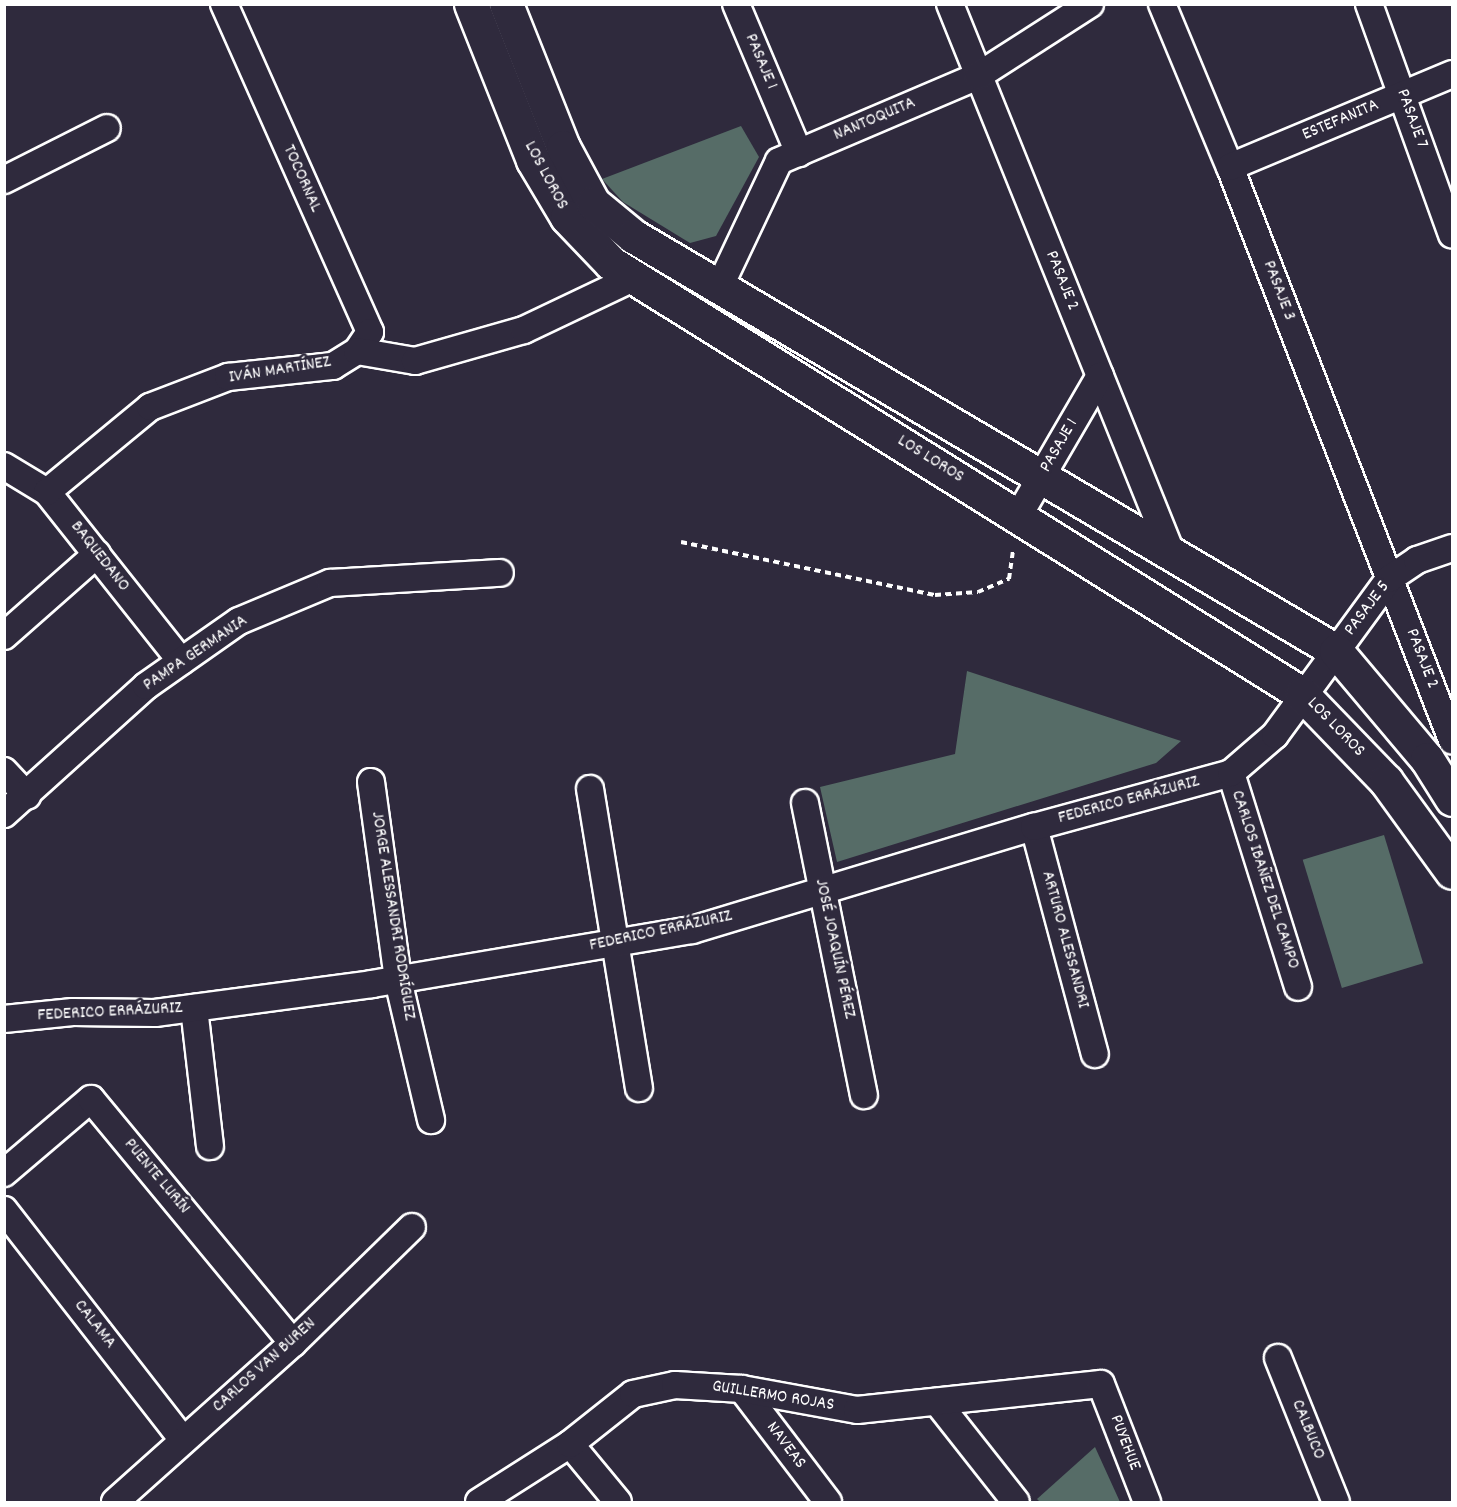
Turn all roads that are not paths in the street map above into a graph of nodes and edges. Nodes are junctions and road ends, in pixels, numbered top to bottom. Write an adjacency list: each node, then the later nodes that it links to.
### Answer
1 (224, 4): 19 (street, TOCORNAL)
2 (471, 4): 17 (main road, LOS LOROS)
3 (506, 4): 18 (main road, LOS LOROS)
4 (736, 4): 13 (street, PASAJE 1)
5 (950, 4): 10 (street, PASAJE 2)
6 (1090, 4): 10 (street, NANTOQUITA)
7 (1162, 4): 14 (street, PASAJE 3)
8 (1369, 4): 11 (street, PASAJE 7)
9 (1452, 74): 11 (street, ESTEFANITA)
10 (978, 76): 13 (street, NANTOQUITA); 20 (street, PASAJE 2)
11 (1402, 96): 14 (street, ESTEFANITA); 16 (street, PASAJE 7)
12 (107, 128): 15 (street)
13 (799, 153): 18 (street, NANTOQUITA)
14 (1230, 167): 29 (street, PASAJE 3)
15 (4, 180)
16 (1452, 234)
17 (635, 277): 19 (street); 24 (main road, LOS LOROS)
18 (719, 288): 22 (main road, LOS LOROS)
19 (357, 351): 23 (street, IVÁN MARTÍNEZ)
20 (1100, 376): 22 (street, PASAJE 1); 27 (street, PASAJE 2)
21 (4, 466): 23 (street, BAQUEDANO)
22 (1043, 476): 24 (street, PASAJE 1); 27 (main road, LOS LOROS)
23 (47, 492): 26 (street, BAQUEDANO)
24 (1018, 515): 33 (main road, LOS LOROS)
25 (1452, 548): 29 (street, PASAJE 5)
26 (97, 554): 30 (street); 32 (street, BAQUEDANO)
27 (1173, 557): 31 (main road, LOS LOROS)
28 (500, 573): 32 (street, PAMPA GERMANIA)
29 (1389, 579): 31 (street, PASAJE 5); 34 (street, PASAJE 2)
30 (4, 636)
31 (1336, 651): 33 (street, PASAJE 5); 40 (main road, LOS LOROS)
32 (181, 661): 39 (street, PAMPA GERMANIA)
33 (1302, 694): 36 (street, FEDERICO ERRÁZURIZ); 44 (main road, LOS LOROS)
34 (1452, 740)
35 (4, 771): 39 (street)
36 (1231, 773): 43 (street, FEDERICO ERRÁZURIZ); 48 (street, CARLOS IBAÑEZ DEL CAMPO)
37 (371, 782): 47 (street, JORGE ALESSANDRI RODRÍGUEZ)
38 (590, 789): 46 (street)
39 (27, 796): 42 (street, PAMPA GERMANIA)
40 (1452, 798)
41 (805, 803): 45 (street, JOSÉ JOAQUÍN PÉREZ)
42 (4, 814)
43 (1034, 827): 45 (street, FEDERICO ERRÁZURIZ); 51 (street, ARTURO ALESSANDRI)
44 (1452, 872)
45 (822, 892): 46 (street, FEDERICO ERRÁZURIZ); 53 (street, JOSÉ JOAQUÍN PÉREZ)
46 (616, 943): 47 (street, FEDERICO ERRÁZURIZ); 52 (street)
47 (398, 980): 49 (street, FEDERICO ERRÁZURIZ); 54 (street, JORGE ALESSANDRI RODRÍGUEZ)
48 (1298, 987)
49 (194, 1008): 50 (street, FEDERICO ERRÁZURIZ); 55 (street)
50 (4, 1019)
51 (1095, 1054)
52 (639, 1088)
53 (864, 1095)
54 (431, 1120)
55 (210, 1146)
56 (4, 1173): 59 (street, PUENTE LURÍN)
57 (4, 1210): 64 (street, CALAMA)
58 (412, 1227): 59 (street, CARLOS VAN BUREN)
59 (293, 1343): 64 (street, CARLOS VAN BUREN)
60 (1278, 1358): 72 (street, CALBUCO)
61 (1101, 1383): 63 (street, GUILLERMO ROJAS); 71 (street, PUYEHUE)
62 (742, 1389): 63 (street, GUILLERMO ROJAS); 65 (street, GUILLERMO ROJAS); 69 (street, NAVEAS)
63 (937, 1402): 70 (street)
64 (183, 1440): 66 (street, CARLOS VAN BUREN)
65 (570, 1444): 67 (street, GUILLERMO ROJAS); 68 (street)
66 (114, 1503)
67 (479, 1503)
68 (618, 1503)
69 (828, 1503)
70 (1016, 1503)
71 (1147, 1503)
72 (1336, 1503)

